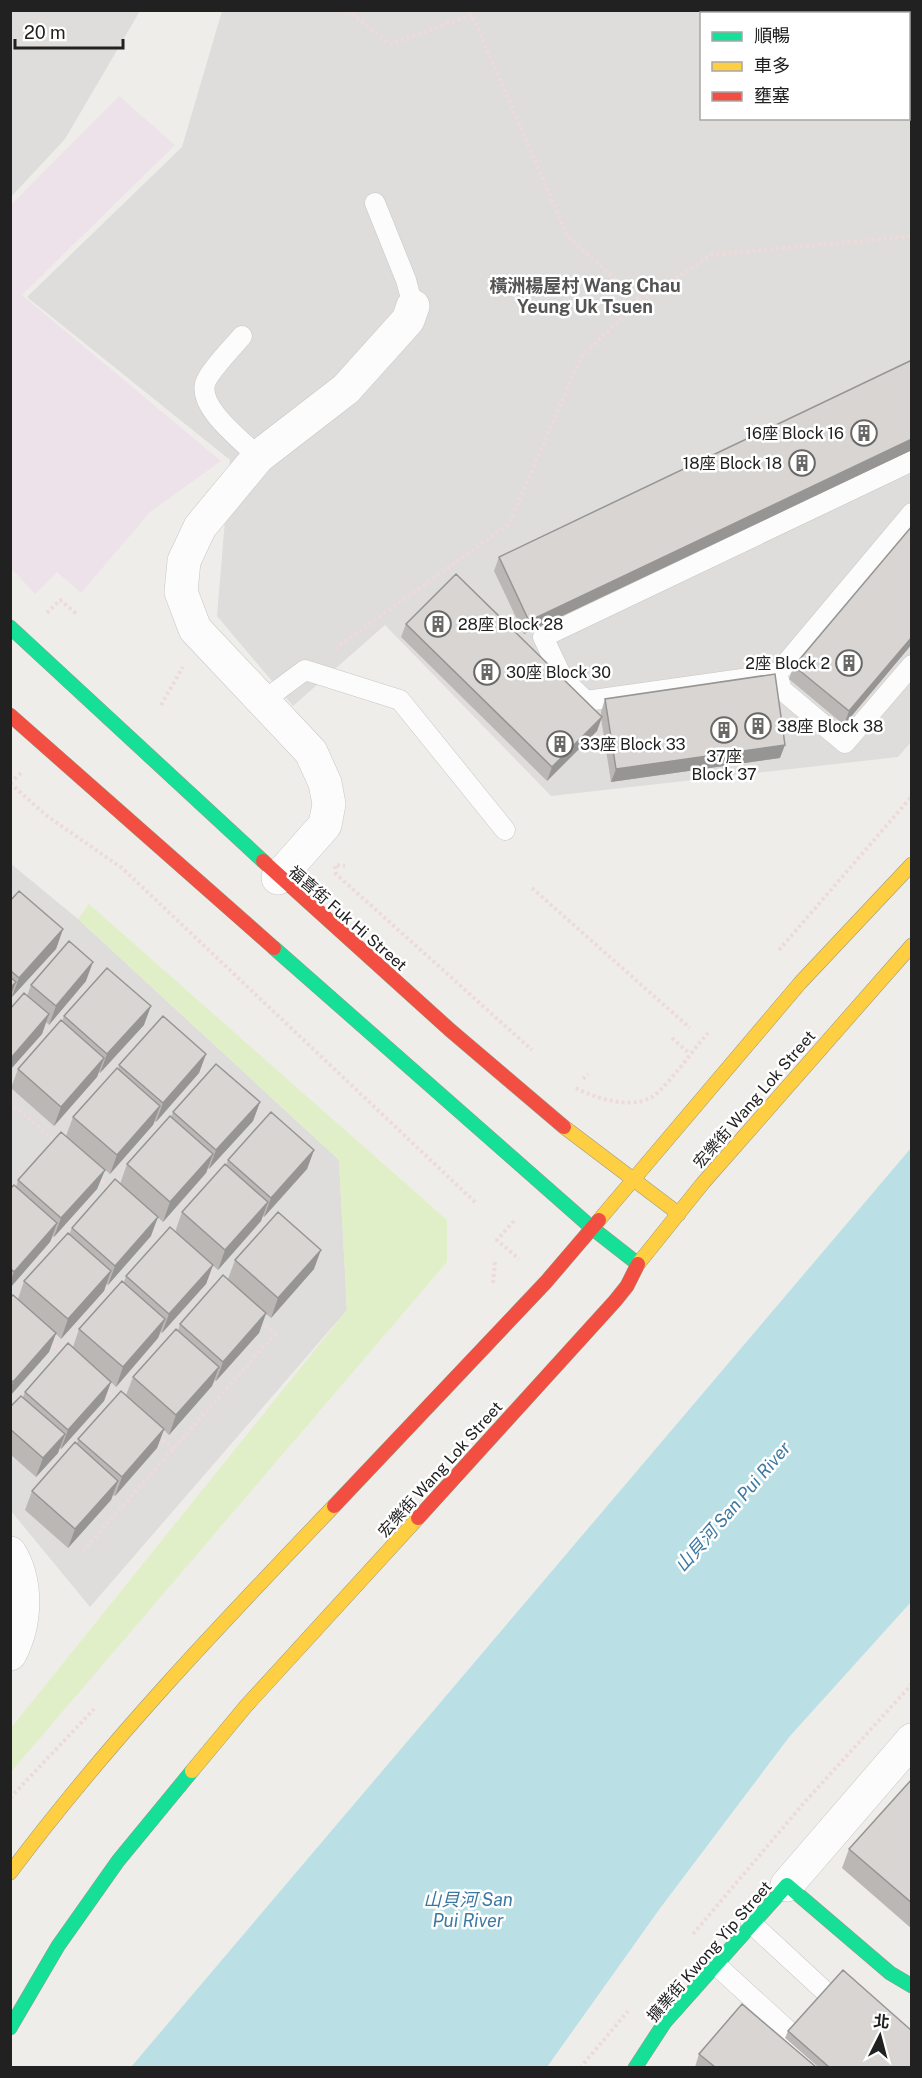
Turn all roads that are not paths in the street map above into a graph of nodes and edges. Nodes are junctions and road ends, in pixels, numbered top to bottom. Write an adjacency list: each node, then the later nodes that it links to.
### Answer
1 (375, 203): 2 (lane)
2 (413, 306): 4 (street)
3 (242, 336): 4 (lane)
4 (258, 457): 10 (street)
5 (912, 461): 9 (lane)
6 (912, 513): 9 (lane)
7 (10, 627): 14 (main road, 福喜街 Fuk Hi Street)
8 (912, 665): 9 (lane)
9 (777, 674)
10 (263, 701): 12 (lane); 14 (street)
11 (10, 715): 18 (main road)
12 (505, 830)
13 (912, 864): 16 (main road)
14 (278, 878): 16 (main road, 福喜街 Fuk Hi Street)
15 (912, 945): 17 (main road, 宏樂街 Wang Lok Street)
16 (632, 1181): 17 (main road, 福喜街 Fuk Hi Street); 18 (main road)
17 (679, 1214): 19 (main road, 宏樂街 Wang Lok Street)
18 (592, 1228): 19 (main road); 23 (main road)
19 (638, 1264): 29 (main road, 宏樂街 Wang Lok Street)
20 (10, 1553): 21 (street)
21 (10, 1654)
22 (912, 1740): 24 (street)
23 (10, 1873)
24 (787, 1885): 25 (main road, 擴業街 Kwong Yip Street); 27 (main road)
25 (751, 1923): 26 (main road, 擴業街 Kwong Yip Street); 28 (lane)
26 (715, 1964): 30 (main road, 擴業街 Kwong Yip Street); 31 (lane)
27 (912, 1986)
28 (855, 2019)
29 (10, 2028)
30 (635, 2067)
31 (828, 2067)

